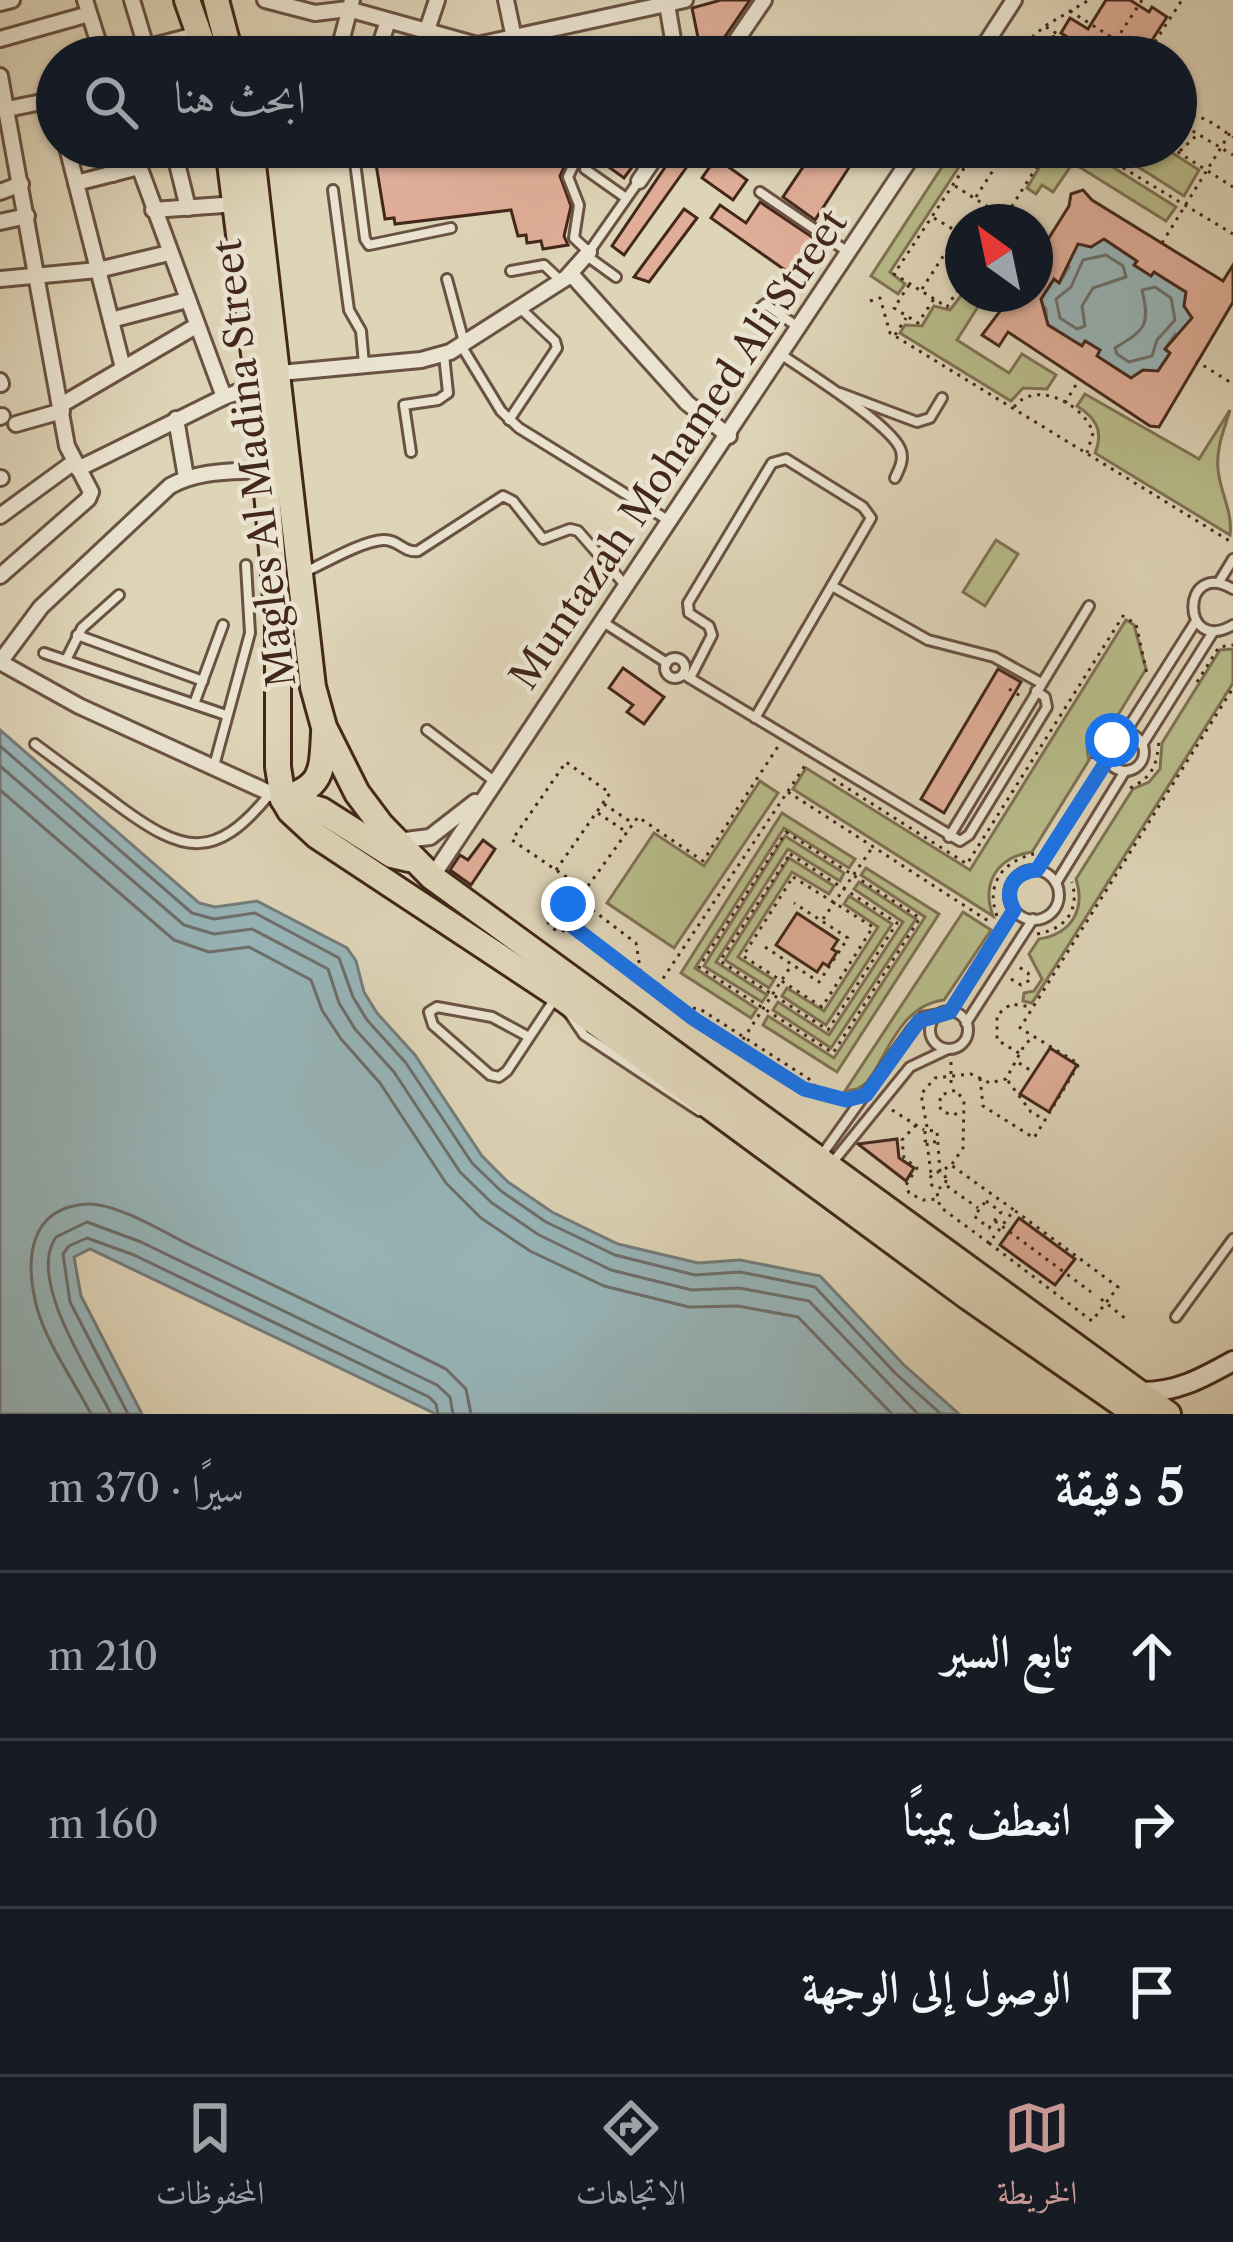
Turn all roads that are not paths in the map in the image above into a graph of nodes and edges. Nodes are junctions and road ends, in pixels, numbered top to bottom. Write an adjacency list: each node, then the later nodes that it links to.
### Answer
1 (12, 0): 12 (street)
2 (132, 0): 21 (street)
3 (187, 0): 22 (highway)
4 (216, 0): 23 (highway)
5 (265, 0): 15 (street)
6 (437, 0): 19 (street)
7 (506, 0): 28 (street)
8 (598, 0): 17 (street)
9 (685, 0): 14 (street)
10 (764, 0): 31 (street)
11 (1014, 0): 32 (street)
12 (0, 3)
13 (350, 4): 15 (street); 18 (street); 24 (street)
14 (668, 4): 17 (street); 30 (street)
15 (310, 6)
16 (87, 7): 20 (street); 33 (street)
17 (603, 18): 29 (street)
18 (388, 21): 19 (street); 25 (street)
19 (426, 33): 26 (street); 27 (street)
20 (99, 36)
21 (143, 36)
22 (197, 36)
23 (227, 36)
24 (342, 36)
25 (383, 36)
26 (425, 36)
27 (432, 36)
28 (511, 36)
29 (524, 36)
30 (673, 36)
31 (739, 36)
32 (991, 36)
33 (0, 39)
34 (0, 76): 36 (street)
35 (36, 105): 36 (street)
36 (7, 109): 37 (street)
37 (5, 131): 53 (street)
38 (73, 168): 52 (street)
39 (112, 168): 50 (street)
40 (135, 168): 50 (street)
41 (139, 168): 60 (street)
42 (178, 168): 59 (street)
43 (232, 168): 58 (highway, Magles Al Madina Street)
44 (253, 168): 85 (highway, Magles Al Madina Street)
45 (356, 168): 63 (lane)
46 (572, 168): 66 (lane)
47 (586, 168): 57 (lane)
48 (648, 168): 51 (street)
49 (904, 168): 65 (street, Muntazah Mohamed Ali Street)
50 (113, 173): 52 (street)
51 (639, 181): 57 (lane)
52 (76, 183): 67 (street)
53 (21, 184): 55 (street); 61 (street)
54 (333, 190): 83 (lane)
55 (0, 192)
56 (760, 192): 65 (lane)
57 (627, 199): 66 (lane)
58 (238, 204): 59 (street); 85 (highway, Magles Al Madina Street)
59 (188, 208): 60 (street)
60 (153, 210): 64 (street)
61 (27, 216): 62 (street); 70 (street)
62 (0, 222)
63 (451, 228)
64 (169, 253): 67 (street); 74 (street)
65 (849, 253): 79 (street, Muntazah Mohamed Ali Street)
66 (588, 254): 69 (lane); 71 (street)
67 (98, 270): 70 (street); 77 (street)
68 (511, 271): 71 (lane)
69 (616, 277)
70 (39, 278): 73 (street); 89 (street)
71 (566, 278): 75 (street); 94 (street)
72 (447, 279): 80 (lane)
73 (0, 280)
74 (187, 301): 77 (street); 78 (street)
75 (520, 308): 80 (street); 93 (lane)
76 (757, 311): 79 (lane)
77 (111, 320): 84 (street)
78 (196, 326): 84 (street); 87 (street)
79 (800, 328): 82 (street, Muntazah Mohamed Ali Street)
80 (463, 344): 81 (street); 93 (lane)
81 (443, 354): 83 (street); 96 (lane)
82 (782, 355): 86 (lane); 94 (street, Muntazah Mohamed Ali Street)
83 (364, 365): 85 (street)
84 (123, 368): 89 (street)
85 (269, 379): 87 (street); 98 (highway, Magles Al Madina Street); 105 (highway, Magles Al Madina Street)
86 (838, 392): 90 (lane); 95 (lane)
87 (224, 397): 92 (street)
88 (943, 398): 90 (lane)
89 (62, 408): 91 (street); 97 (street)
90 (903, 417): 95 (lane)
91 (6, 419)
92 (176, 419): 97 (street); 99 (street)
93 (509, 420): 102 (lane)
94 (729, 436): 102 (street, Muntazah Mohamed Ali Street)
95 (891, 436): 100 (lane)
96 (411, 452)
97 (76, 465): 101 (street); 106 (street)
98 (262, 470): 99 (street); 141 (highway, Magles Al Madina Street)
99 (186, 477): 121 (street)
100 (895, 478)
101 (0, 515)
102 (671, 522): 109 (street, Muntazah Mohamed Ali Street)
103 (1233, 559): 107 (lane)
104 (246, 565): 126 (lane)
105 (299, 574): 109 (lane); 128 (highway, Magles Al Madina Street)
106 (0, 576)
107 (1219, 582): 110 (lane); 113 (lane)
108 (832, 586): 122 (lane); 124 (lane); 127 (lane)
109 (627, 588): 114 (street, Muntazah Mohamed Ali Street)
110 (1233, 589)
111 (118, 595): 118 (lane)
112 (1089, 606): 124 (lane)
113 (1196, 621): 117 (lane); 130 (lane)
114 (603, 622): 122 (lane); 140 (street, Muntazah Mohamed Ali Street)
115 (223, 625): 123 (lane)
116 (1233, 625): 117 (lane)
117 (1213, 632): 133 (lane)
118 (76, 635): 120 (lane); 123 (lane)
119 (44, 653): 120 (lane)
120 (66, 661): 125 (lane)
121 (0, 662): 137 (street)
122 (686, 676): 127 (lane)
123 (203, 681): 125 (lane)
124 (1038, 687): 132 (lane); 134 (lane)
125 (194, 704): 126 (lane)
126 (226, 715): 137 (lane)
127 (755, 718): 143 (lane)
128 (325, 727): 141 (highway); 145 (highway, Magles Al Madina Street)
129 (427, 730): 140 (lane)
130 (1124, 734): 133 (lane); 135 (lane)
131 (35, 744): 141 (lane)
132 (1004, 744): 134 (lane); 136 (lane)
133 (1142, 745): 139 (lane)
134 (1018, 752): 138 (lane)
135 (1108, 759): 139 (lane); 147 (lane)
136 (994, 761): 138 (lane); 143 (lane)
137 (214, 767): 141 (street)
138 (1008, 769): 143 (lane)
139 (1125, 771): 148 (lane)
140 (494, 784): 142 (street, Muntazah Mohamed Ali Street); 144 (street, Muntazah Mohamed Ali Street)
141 (277, 796): 146 (highway); 151 (highway)
142 (437, 834): 144 (street); 145 (street, Muntazah Mohamed Ali Street)
143 (949, 837)
144 (455, 841): 146 (street, Muntazah Mohamed Ali Street)
145 (397, 842): 146 (highway, Magles Al Madina Street)
146 (424, 869): 158 (highway)
147 (1037, 870): 148 (lane); 149 (lane)
148 (1056, 883): 150 (lane)
149 (1014, 910): 150 (lane); 152 (lane)
150 (1033, 920): 153 (lane)
151 (561, 998): 154 (lane); 162 (highway)
152 (945, 1013): 153 (lane); 155 (lane); 156 (lane)
153 (966, 1023): 155 (lane)
154 (529, 1037): 154 (lane)
155 (948, 1049): 157 (lane)
156 (866, 1095): 157 (lane); 158 (lane)
157 (880, 1103): 158 (lane)
158 (824, 1163): 162 (highway)
159 (1233, 1239): 160 (lane)
160 (1176, 1317)
161 (1233, 1361): 162 (main road)
162 (1137, 1403): 163 (highway)
163 (1168, 1414)

